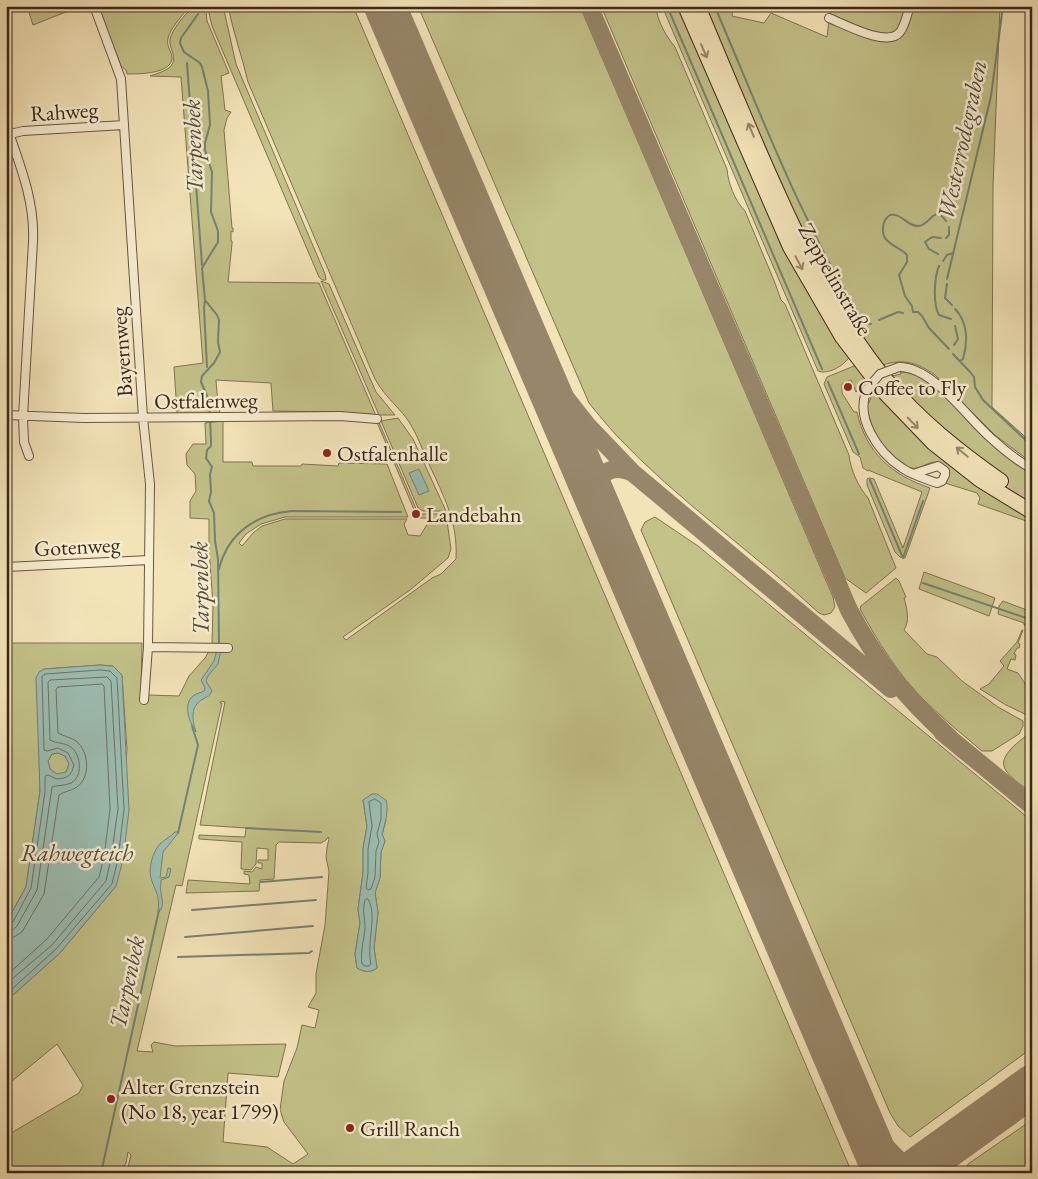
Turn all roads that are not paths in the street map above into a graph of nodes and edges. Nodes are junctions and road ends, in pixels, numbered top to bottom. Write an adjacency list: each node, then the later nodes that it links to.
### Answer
1 (94, 6): 7 (street, Bayernweg)
2 (685, 6): 17 (highway, Zeppelinstraße, one-way to 17)
3 (698, 6): 16 (highway, Zeppelinstraße, one-way to 3)
4 (910, 6): 5 (street)
5 (829, 18)
6 (6, 124): 8 (street)
7 (124, 125): 8 (street, Rahweg); 11 (street, Bayernweg)
8 (8, 134): 10 (street)
9 (6, 415): 10 (street, Ostfalenweg)
10 (23, 417): 11 (street, Ostfalenweg); 13 (street)
11 (143, 418): 12 (street, Ostfalenweg); 18 (street, Bayernweg)
12 (377, 419)
13 (29, 456)
14 (1032, 469): 15 (street, bridge)
15 (912, 474)
16 (1001, 481)
17 (1032, 512)
18 (149, 560): 19 (street, Gotenweg); 20 (street, Bayernweg)
19 (6, 567)
20 (148, 647): 21 (street); 22 (street, Bayernweg)
21 (226, 648)
22 (144, 700)

